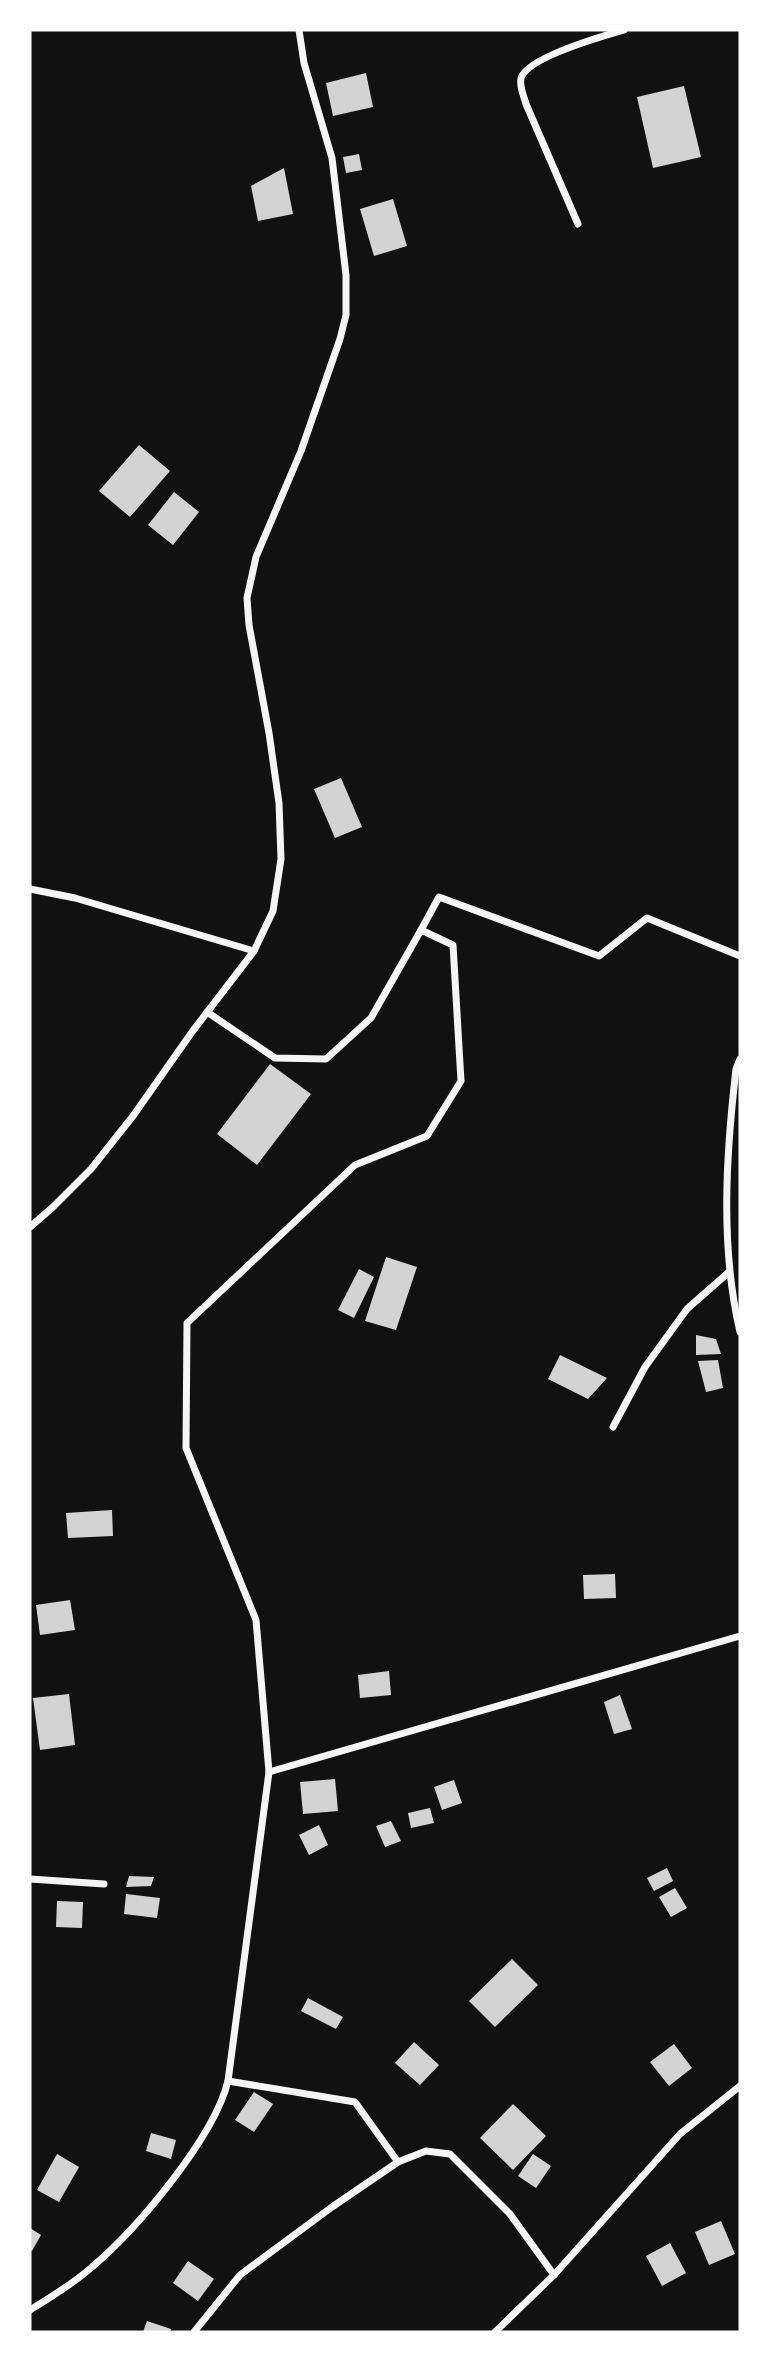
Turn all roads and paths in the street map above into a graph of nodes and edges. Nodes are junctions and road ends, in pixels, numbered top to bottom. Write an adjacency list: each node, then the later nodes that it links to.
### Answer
1 (299, 30): 6 (street)
2 (624, 30): 3 (street)
3 (578, 224)
4 (30, 888): 6 (street)
5 (421, 930): 7 (street); 8 (street); 15 (street)
6 (254, 951): 8 (street)
7 (740, 956)
8 (207, 1012): 10 (street)
9 (740, 1059): 11 (street)
10 (30, 1227)
11 (729, 1272): 12 (street); 13 (street)
12 (740, 1332)
13 (613, 1427)
14 (740, 1636): 15 (street)
15 (269, 1772): 18 (street)
16 (30, 1879): 17 (street)
17 (104, 1884)
18 (228, 2081): 20 (street); 22 (street)
19 (740, 2085): 21 (street)
20 (398, 2162): 21 (street); 23 (street)
21 (554, 2275): 24 (street)
22 (30, 2310)
23 (194, 2332)
24 (495, 2332)

